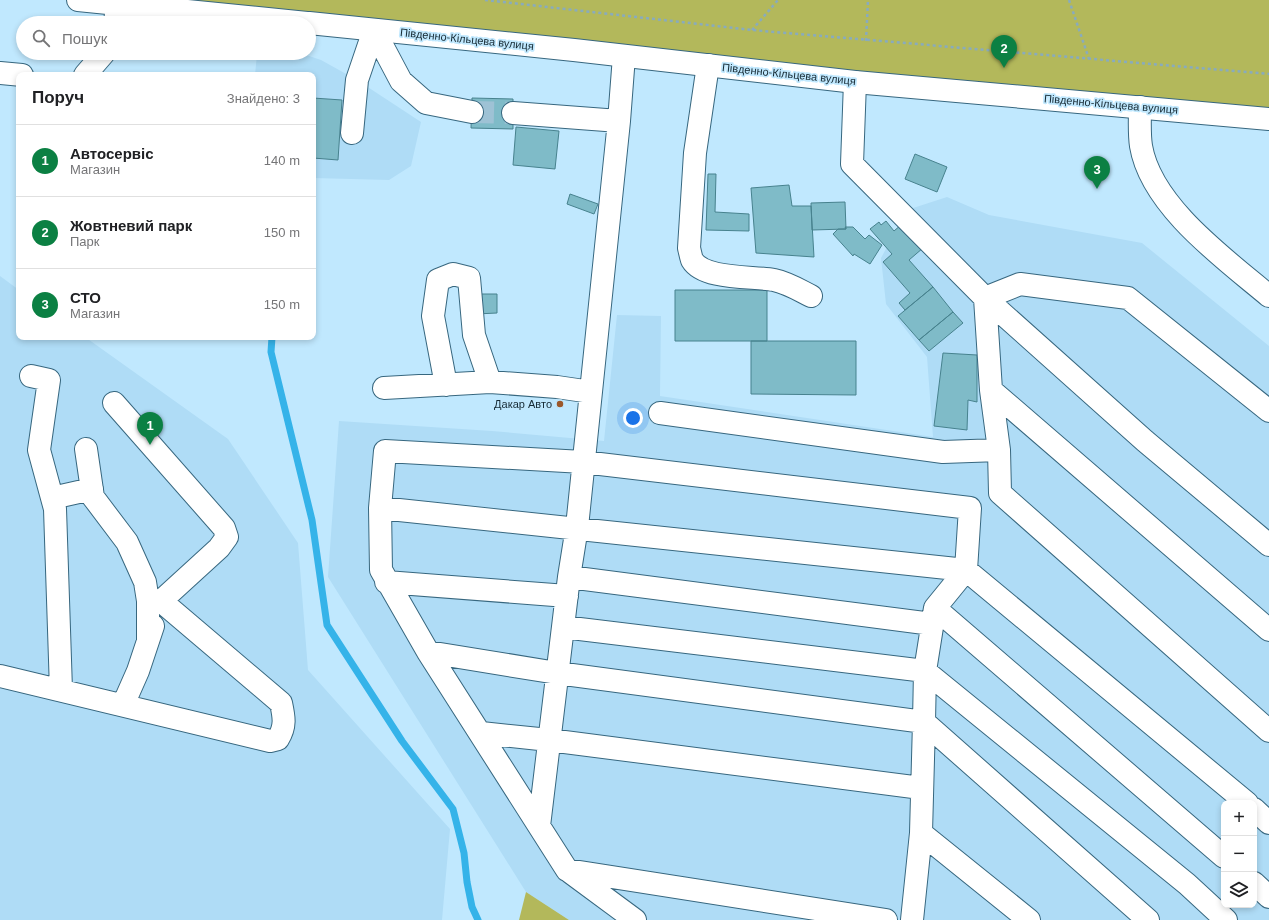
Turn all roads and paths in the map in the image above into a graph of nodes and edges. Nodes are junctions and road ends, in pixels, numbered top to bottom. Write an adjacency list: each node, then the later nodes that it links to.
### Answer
1 (78, 0): 6 (main road, Південно-Кільцева вулиця)
2 (485, 0): 10 (path)
3 (778, 0): 10 (path)
4 (868, 0): 11 (path)
5 (1070, 0): 13 (path)
6 (116, 13): 7 (main road, Південно-Кільцева вулиця)
7 (174, 16)
8 (316, 24): 9 (main road, Південно-Кільцева вулиця)
9 (374, 30): 12 (main road, Південно-Кільцева вулиця); 22 (main road); 26 (main road)
10 (752, 30): 11 (path)
11 (866, 41): 13 (path)
12 (624, 56): 15 (main road, Південно-Кільцева вулиця); 25 (main road)
13 (1089, 59): 19 (path)
14 (98, 60): 16 (main road)
15 (708, 65): 20 (main road, Південно-Кільцева вулиця); 27 (main road)
16 (88, 72)
17 (0, 73): 18 (main road)
18 (16, 74)
19 (1269, 74)
20 (855, 82): 21 (main road, Південно-Кільцева вулиця); 29 (main road)
21 (1140, 106): 24 (main road, Південно-Кільцева вулиця); 28 (main road)
22 (472, 112)
23 (513, 113): 25 (main road)
24 (1269, 119)
25 (619, 121): 35 (main road)
26 (352, 133)
27 (811, 296)
28 (1269, 296)
29 (985, 298): 34 (main road); 37 (main road); 48 (main road)
30 (31, 376): 44 (main road)
31 (490, 382): 32 (main road); 32 (main road); 35 (main road)
32 (446, 385): 33 (main road)
33 (384, 388)
34 (991, 390): 40 (main road); 56 (main road)
35 (591, 392): 41 (main road)
36 (114, 403): 53 (main road)
37 (1269, 411)
38 (660, 413): 40 (main road)
39 (86, 449): 42 (main road)
40 (999, 450): 43 (main road)
41 (583, 462): 45 (main road); 46 (main road); 47 (main road)
42 (92, 489): 44 (main road); 50 (main road)
43 (1000, 493): 46 (main road); 65 (main road)
44 (52, 498): 62 (main road)
45 (380, 508): 47 (main road); 51 (main road)
46 (970, 508): 49 (main road)
47 (577, 527): 49 (main road); 52 (main road)
48 (1269, 545)
49 (966, 570): 54 (main road); 69 (main road)
50 (145, 582): 53 (main road); 57 (main road)
51 (386, 582): 52 (main road); 58 (main road)
52 (568, 587): 54 (main road); 55 (main road)
53 (161, 601): 57 (main road); 63 (main road)
54 (934, 616): 59 (main road); 74 (main road)
55 (563, 628): 59 (main road); 60 (main road)
56 (1269, 630)
57 (148, 640): 63 (main road)
58 (428, 652): 60 (main road); 66 (main road)
59 (925, 671): 64 (main road); 83 (main road)
60 (557, 673): 64 (main road); 67 (main road)
61 (0, 676): 62 (main road)
62 (61, 690): 63 (main road)
63 (122, 705)
64 (924, 722): 68 (main road); 82 (main road)
65 (1269, 731)
66 (481, 733): 67 (main road); 72 (main road)
67 (550, 740): 68 (main road); 72 (main road)
68 (921, 788): 73 (main road)
69 (1243, 800)
70 (1257, 812): 71 (main road)
71 (1269, 823)
72 (539, 826): 75 (main road)
73 (921, 833): 80 (main road); 81 (main road)
74 (1221, 855)
75 (567, 870): 78 (main road); 79 (main road)
76 (1257, 886): 77 (main road)
77 (1269, 897)
78 (635, 920)
79 (886, 920)
80 (912, 920)
81 (1029, 920)
82 (1148, 920)
83 (1226, 920)

